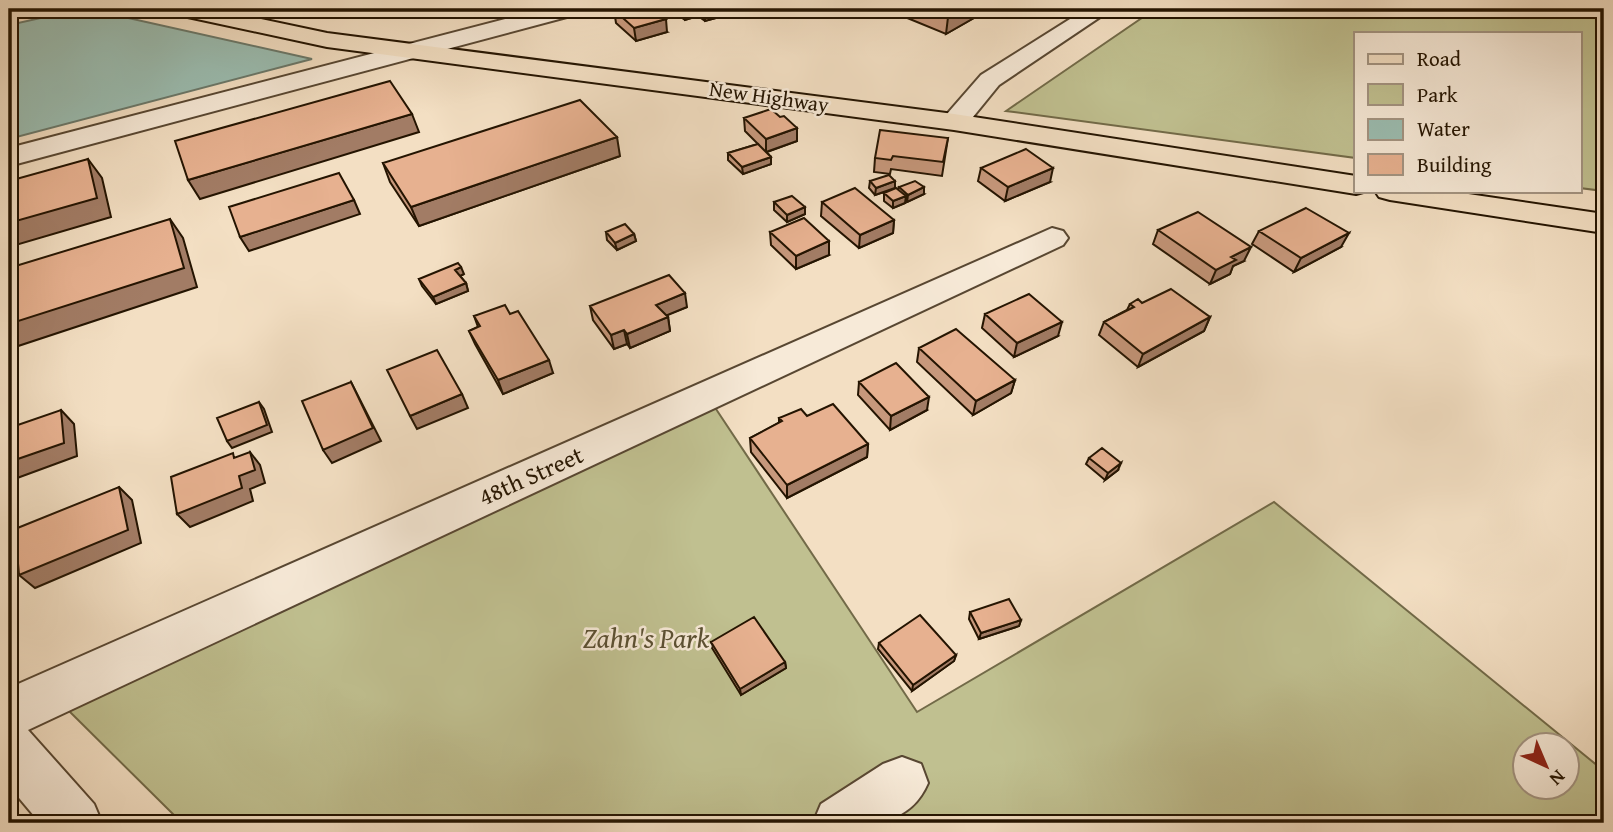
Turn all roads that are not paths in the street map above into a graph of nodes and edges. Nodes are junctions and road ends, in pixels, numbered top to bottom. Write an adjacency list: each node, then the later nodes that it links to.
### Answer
1 (183, 9): 4 (main road, New Highway)
2 (570, 9): 4 (street)
3 (1101, 9): 5 (street)
4 (418, 50): 5 (main road, New Highway); 6 (street)
5 (954, 122): 7 (main road, New Highway)
6 (9, 157)
7 (1354, 185)
8 (1396, 192): 9 (main road)
9 (1604, 225)
10 (1052, 239): 11 (street, 48th Street)
11 (9, 713)
12 (9, 747): 14 (street)
13 (902, 783): 15 (street)
14 (75, 823)
15 (839, 823)

